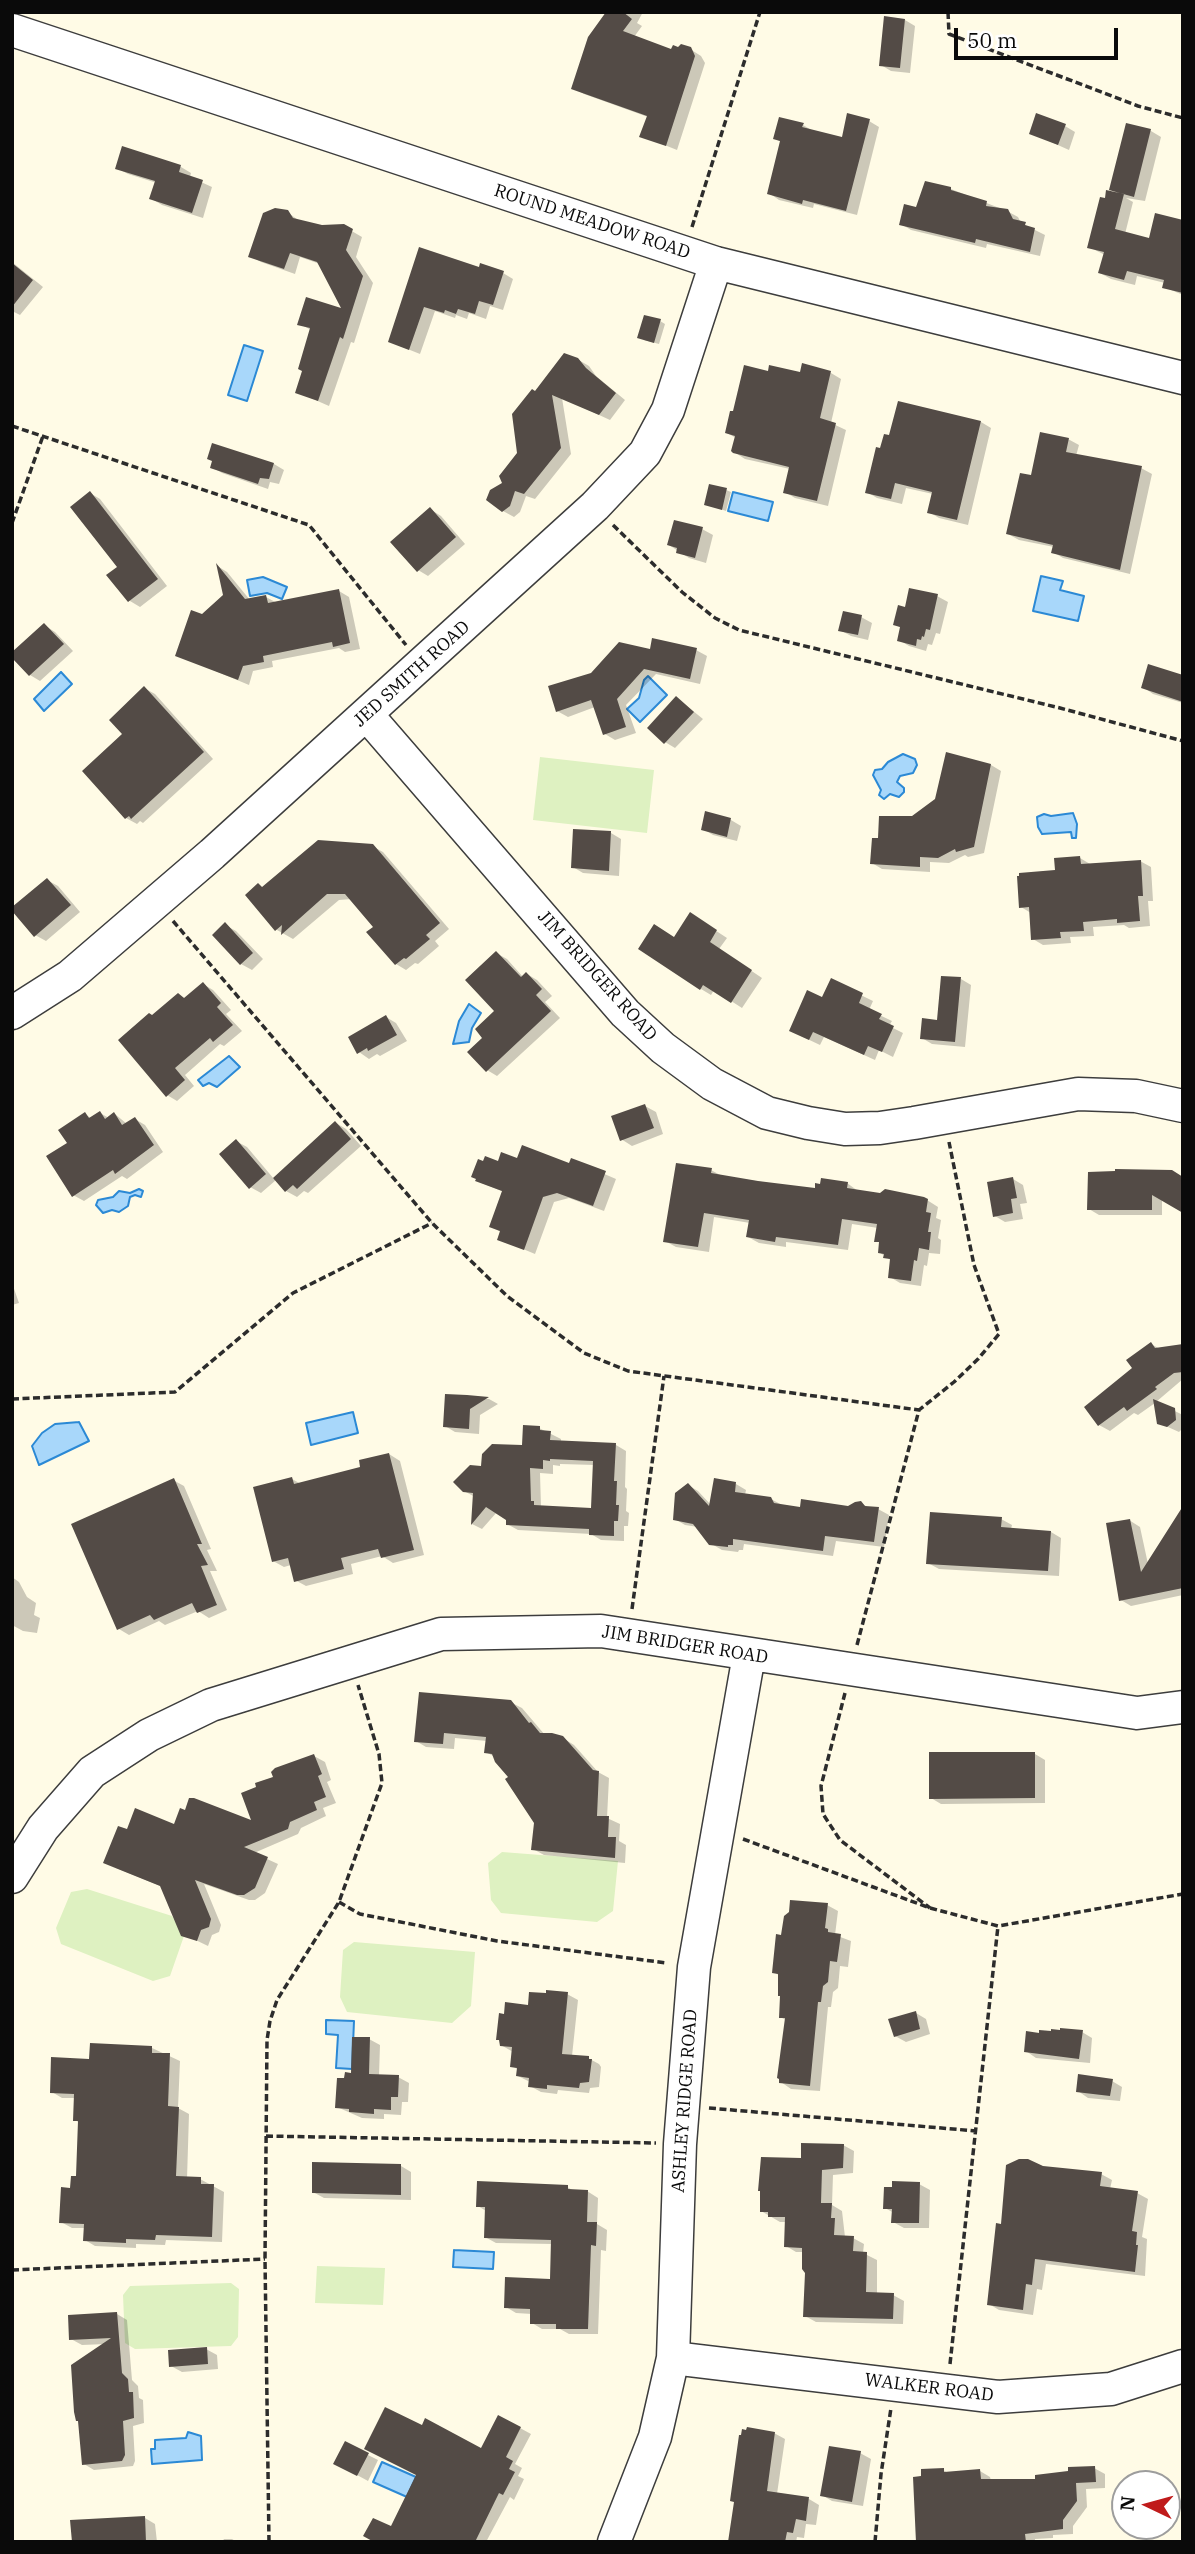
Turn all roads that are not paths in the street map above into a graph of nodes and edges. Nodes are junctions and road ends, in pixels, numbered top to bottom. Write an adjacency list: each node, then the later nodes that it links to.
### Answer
1 (12, 30): 2 (street, ROUND MEADOW ROAD)
2 (716, 263): 3 (street, ROUND MEADOW ROAD); 4 (street, JED SMITH ROAD)
3 (1183, 378)
4 (367, 715): 5 (street, JED SMITH ROAD); 6 (street, JIM BRIDGER ROAD)
5 (12, 1013)
6 (1183, 1106)
7 (749, 1655): 8 (street, JIM BRIDGER ROAD); 9 (street, JIM BRIDGER ROAD); 10 (street, ASHLEY RIDGE ROAD)
8 (1183, 1707)
9 (12, 1877)
10 (673, 2358): 11 (street, WALKER ROAD); 12 (street, ASHLEY RIDGE ROAD)
11 (1183, 2366)
12 (614, 2542)

